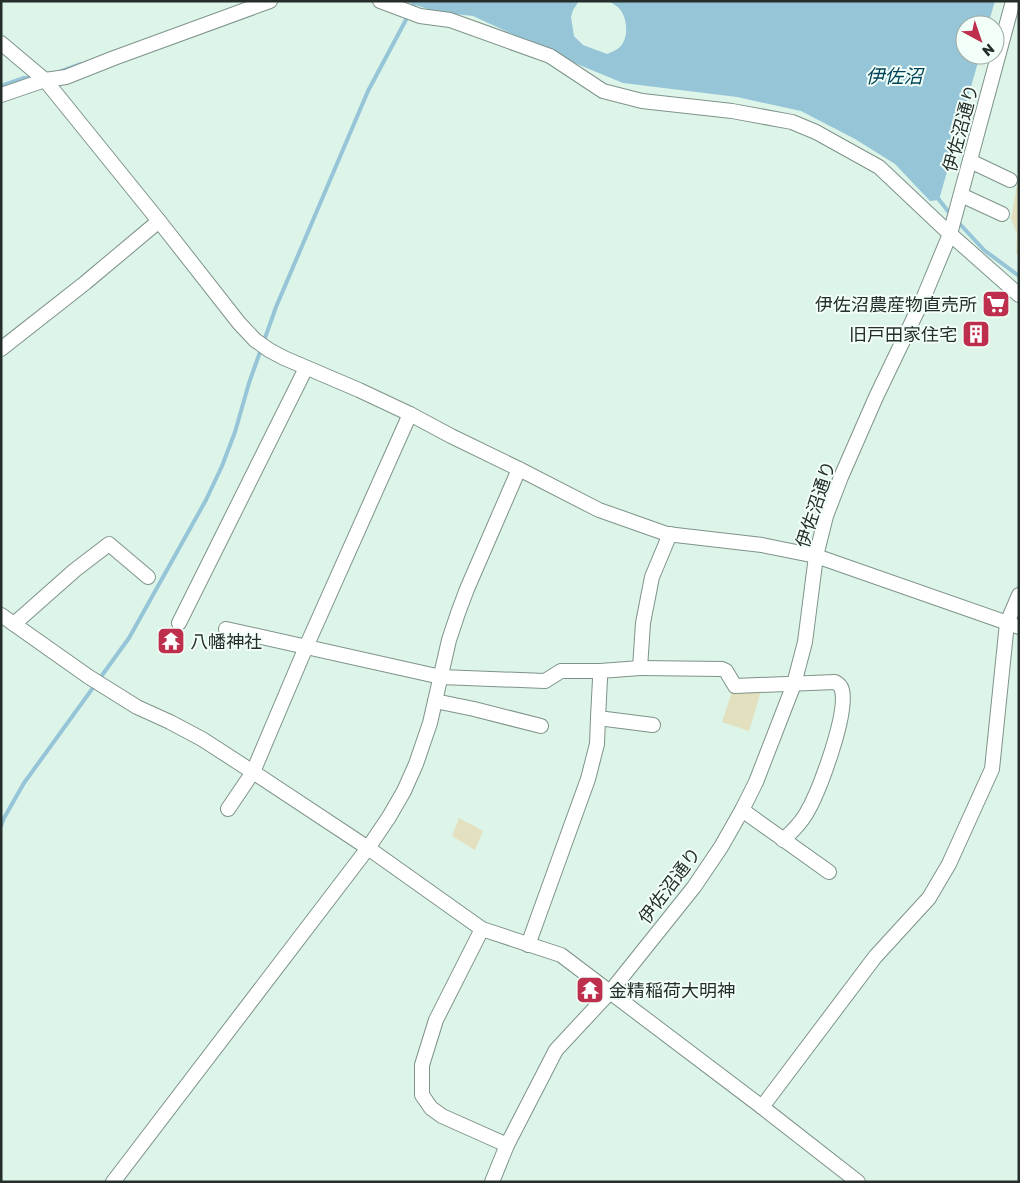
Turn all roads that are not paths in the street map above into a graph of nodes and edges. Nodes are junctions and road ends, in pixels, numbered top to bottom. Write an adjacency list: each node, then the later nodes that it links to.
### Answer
1 (270, 1): 5 (street)
2 (380, 1): 12 (street)
3 (1014, 1): 7 (street, 伊佐沼通り)
4 (1, 43): 5 (street)
5 (45, 80): 6 (street); 11 (street)
6 (1, 95)
7 (970, 161): 8 (street); 9 (street, 伊佐沼通り)
8 (1010, 180)
9 (961, 195): 10 (street); 12 (street, 伊佐沼通り)
10 (1002, 214)
11 (159, 222): 14 (street); 15 (street)
12 (950, 234): 13 (street); 19 (street, 伊佐沼通り)
13 (1019, 295)
14 (1, 349)
15 (306, 368): 16 (street); 23 (street)
16 (410, 414): 17 (street); 28 (street)
17 (519, 469): 18 (street); 31 (street)
18 (670, 534): 19 (street); 29 (street)
19 (816, 556): 25 (street); 32 (street, 伊佐沼通り)
20 (148, 577): 24 (street)
21 (1019, 595): 25 (street)
22 (1, 615): 24 (street)
23 (179, 623)
24 (14, 624): 37 (street)
25 (1013, 625): 27 (street); 46 (street)
26 (226, 629): 28 (street)
27 (1019, 637)
28 (306, 647): 31 (street); 37 (street)
29 (640, 668): 30 (street); 32 (street)
30 (600, 672): 31 (street); 34 (street)
31 (441, 677): 33 (street)
32 (794, 684): 39 (street, 伊佐沼通り); 40 (street)
33 (435, 701): 36 (street); 41 (street)
34 (598, 718): 35 (street); 44 (street)
35 (652, 725)
36 (541, 726)
37 (253, 772): 38 (street); 41 (street)
38 (228, 809)
39 (742, 810): 40 (street); 45 (street, 伊佐沼通り)
40 (783, 840): 42 (street)
41 (368, 848): 43 (street); 48 (street)
42 (828, 872)
43 (482, 929): 44 (street); 47 (street)
44 (528, 945): 45 (street)
45 (610, 992): 46 (street); 47 (street, 伊佐沼通り)
46 (762, 1106): 50 (street)
47 (507, 1145): 49 (street, 伊佐沼通り)
48 (113, 1182)
49 (492, 1182)
50 (858, 1182)

